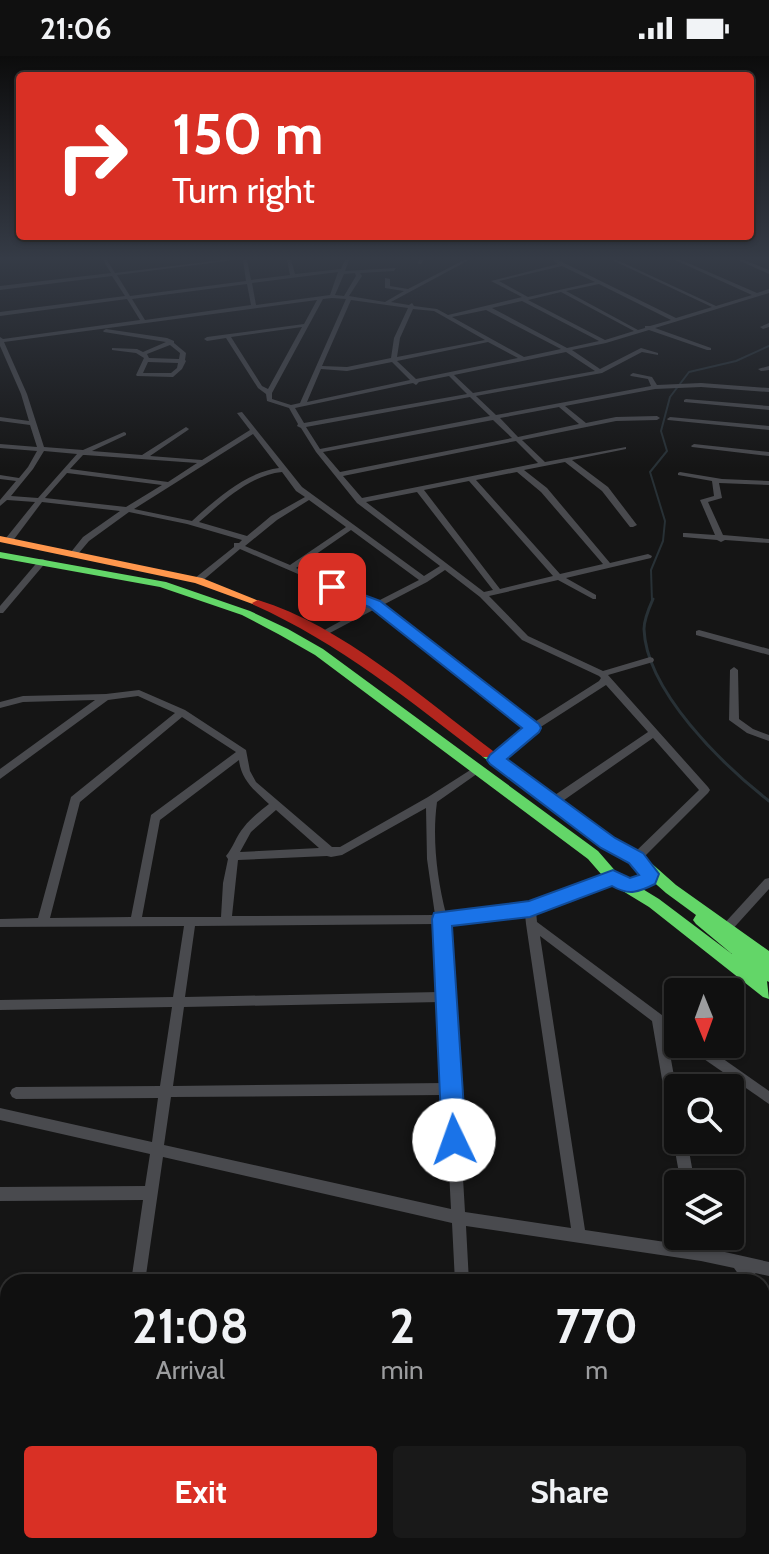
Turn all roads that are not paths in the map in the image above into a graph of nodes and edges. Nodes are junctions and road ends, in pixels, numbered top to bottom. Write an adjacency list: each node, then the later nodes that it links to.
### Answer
1 (79, 330): 15 (street)
2 (106, 330): 12 (street)
3 (271, 330): 13 (street)
4 (303, 330): 33 (street)
5 (333, 330): 26 (street)
6 (401, 330): 25 (street)
7 (470, 330): 16 (street)
8 (529, 330): 20 (street)
9 (582, 330): 18 (street)
10 (636, 330): 18 (street)
11 (655, 330): 19 (street)
12 (131, 334): 17 (street); 22 (street)
13 (227, 336): 14 (street); 33 (street)
14 (207, 339)
15 (0, 340): 45 (street)
16 (486, 341): 23 (street); 25 (street)
17 (172, 342): 22 (street); 24 (street)
18 (604, 342): 20 (street)
19 (709, 349)
20 (567, 350): 23 (street); 27 (street)
21 (656, 354): 27 (street)
22 (146, 357): 24 (street); 24 (street)
23 (525, 359): 29 (street)
24 (183, 361)
25 (394, 361): 26 (street); 30 (street)
26 (318, 367): 36 (street)
27 (600, 372): 34 (street)
28 (633, 375): 31 (street)
29 (452, 376): 30 (street); 34 (street)
30 (416, 383): 36 (street)
31 (655, 387): 32 (street); 37 (street)
32 (769, 390)
33 (269, 393): 38 (street)
34 (471, 395): 41 (street); 46 (street)
35 (686, 401): 39 (street)
36 (302, 405): 38 (street)
37 (560, 405): 41 (street); 47 (street)
38 (291, 407): 46 (street)
39 (769, 408)
40 (240, 413): 50 (street)
41 (493, 418): 52 (street); 57 (street)
42 (657, 418): 47 (street)
43 (0, 419): 45 (street)
44 (670, 419): 48 (street)
45 (32, 423): 56 (street)
46 (300, 426): 57 (street)
47 (585, 426): 52 (street)
48 (769, 428)
49 (186, 429): 60 (street)
50 (253, 431): 62 (street); 64 (street)
51 (124, 434): 58 (street)
52 (516, 439): 63 (street); 68 (street)
53 (0, 446): 56 (street)
54 (694, 446): 59 (street)
55 (624, 448): 61 (street)
56 (41, 450): 58 (street); 71 (street)
57 (318, 451): 68 (street)
58 (81, 454): 60 (street); 66 (street)
59 (769, 454)
60 (144, 457): 62 (street)
61 (567, 460): 63 (street); 82 (street)
62 (204, 462): 74 (street)
63 (543, 464): 65 (street)
64 (282, 470): 76 (street); 81 (street)
65 (519, 470): 70 (street); 93 (street)
66 (66, 471): 74 (street); 77 (street)
67 (680, 474): 72 (street)
68 (337, 475): 78 (street)
69 (0, 477): 71 (street)
70 (471, 479): 75 (street); 96 (street)
71 (22, 480): 79 (street)
72 (715, 480): 73 (street); 86 (street)
73 (769, 483)
74 (170, 484): 80 (street)
75 (419, 489): 78 (street); 99 (street)
76 (309, 497): 83 (street); 85 (street)
77 (41, 500): 79 (street); 80 (street); 89 (street)
78 (360, 501): 94 (street)
79 (2, 502)
80 (128, 510): 81 (street); 90 (street)
81 (195, 522): 85 (street)
82 (633, 525)
83 (350, 527): 95 (street); 98 (street)
84 (686, 535): 86 (street)
85 (247, 539): 88 (street)
86 (721, 540): 87 (street)
87 (769, 541)
88 (237, 545): 95 (street); 97 (street)
89 (2, 546): 90 (main road); 92 (main road)
90 (70, 555): 97 (main road); 122 (main road)
91 (648, 556): 93 (street)
92 (43, 561): 103 (street); 118 (main road)
93 (608, 565): 96 (street)
94 (445, 566): 98 (street); 100 (street)
95 (290, 568): 102 (street)
96 (557, 576): 99 (street); 101 (street)
97 (198, 580): 104 (main road)
98 (424, 580): 102 (street)
99 (498, 591): 100 (street)
100 (483, 595): 109 (street)
101 (593, 597)
102 (374, 604): 104 (street); 113 (street)
103 (0, 611)
104 (323, 633): 117 (main road)
105 (699, 633): 106 (street)
106 (769, 652)
107 (650, 660): 109 (street)
108 (734, 670): 115 (street)
109 (604, 676): 113 (street); 114 (street)
110 (106, 697): 111 (street); 112 (street); 119 (street)
111 (0, 705)
112 (182, 712): 116 (street); 134 (street)
113 (533, 728): 117 (street)
114 (654, 733): 122 (street); 124 (street)
115 (769, 738)
116 (243, 752): 121 (street); 135 (street)
117 (496, 760): 122 (main road)
118 (478, 769): 120 (street); 126 (main road)
119 (0, 776)
120 (432, 800): 123 (street); 132 (street)
121 (276, 804): 123 (street); 125 (street)
122 (550, 806): 124 (main road); 126 (main road)
123 (331, 853): 125 (street)
124 (631, 855): 126 (main road); 127 (main road)
125 (231, 856): 133 (street)
126 (598, 861): 128 (main road)
127 (648, 869): 128 (main road); 139 (main road)
128 (620, 882): 130 (main road); 131 (street)
129 (769, 882): 139 (street)
130 (654, 903): 139 (main road); 142 (main road)
131 (530, 909): 132 (street); 138 (street)
132 (442, 919): 133 (street); 143 (street)
133 (226, 921): 136 (street)
134 (43, 922): 135 (street); 137 (street)
135 (136, 922): 136 (street)
136 (190, 922): 144 (street)
137 (0, 923)
138 (532, 924): 146 (street); 159 (street)
139 (722, 933): 140 (main road); 141 (main road)
140 (769, 960)
141 (769, 975)
142 (769, 992)
143 (446, 997): 144 (street); 150 (street)
144 (179, 1002): 145 (street); 151 (street)
145 (0, 1005)
146 (657, 1018): 147 (street); 149 (street)
147 (664, 1023)
148 (712, 1058): 153 (street)
149 (667, 1074)
150 (451, 1089): 151 (street); 158 (street)
151 (166, 1091): 152 (street); 155 (street)
152 (16, 1093)
153 (769, 1098)
154 (0, 1114): 155 (street)
155 (157, 1150): 156 (street); 158 (street)
156 (151, 1193): 157 (street); 164 (street)
157 (0, 1194)
158 (459, 1218): 159 (street); 165 (street)
159 (579, 1237): 161 (street)
160 (700, 1250): 161 (street)
161 (701, 1254): 162 (street)
162 (737, 1261): 163 (street); 166 (street)
163 (769, 1269)
164 (139, 1274)
165 (462, 1274)
166 (747, 1274)

